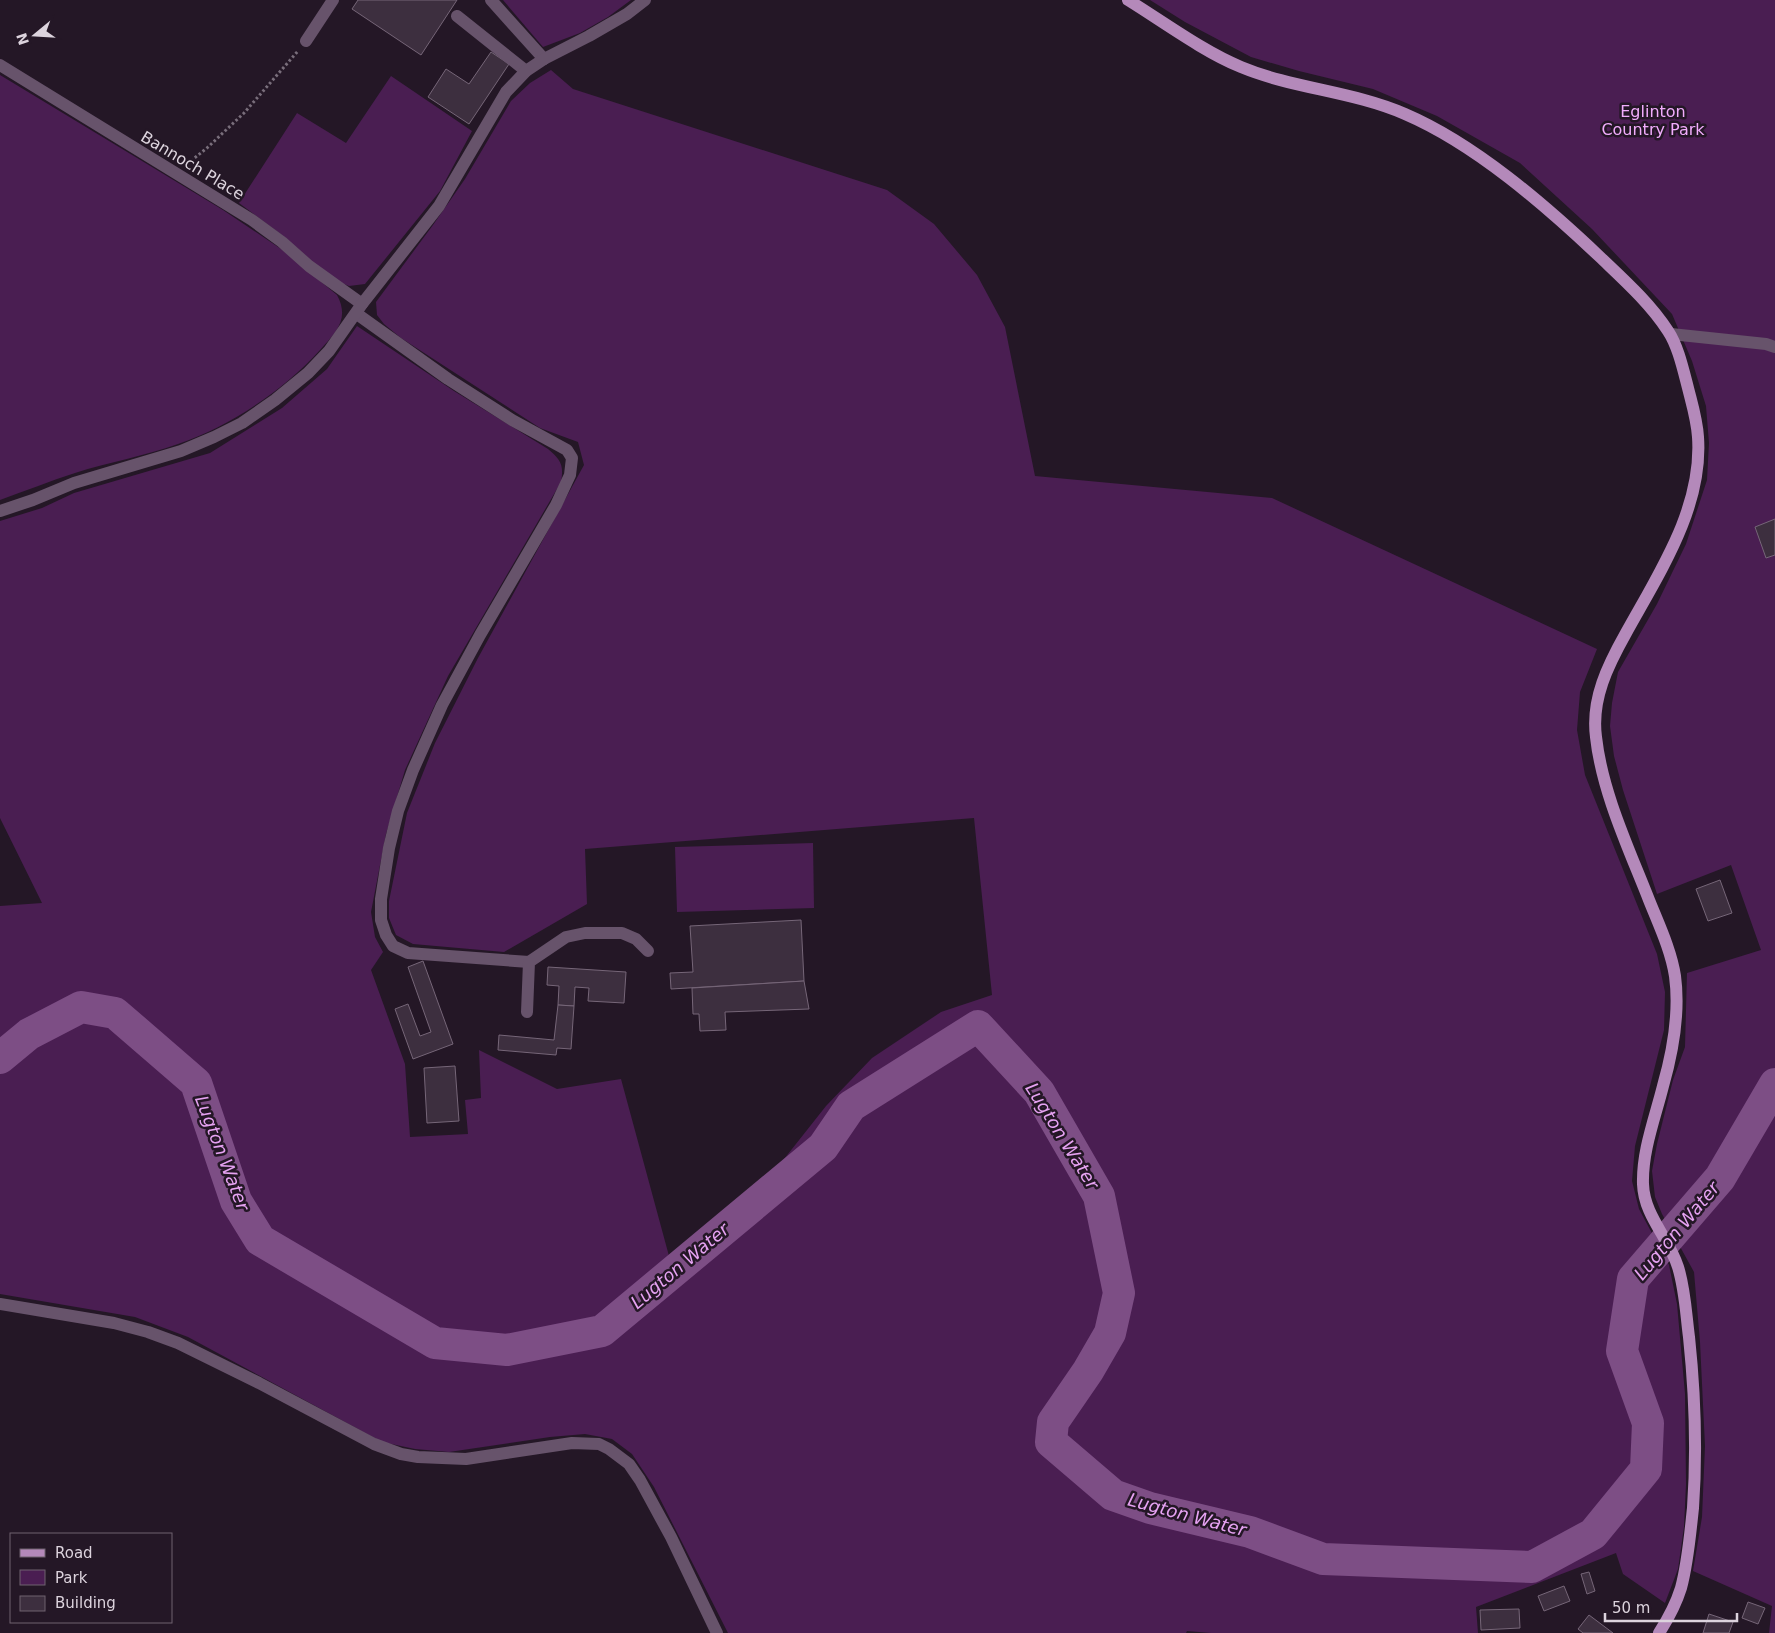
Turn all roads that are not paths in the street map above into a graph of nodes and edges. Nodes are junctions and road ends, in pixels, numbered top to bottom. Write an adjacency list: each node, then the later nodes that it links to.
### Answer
1 (333, 0): 6 (street)
2 (491, 0): 7 (street)
3 (645, 0): 7 (street)
4 (1128, 0): 11 (main road)
5 (457, 16): 9 (street)
6 (306, 41)
7 (544, 59): 9 (street)
8 (0, 65): 10 (street, Bannoch Place)
9 (526, 71): 10 (street)
10 (359, 309): 13 (street); 15 (street, Bannoch Place)
11 (1671, 334): 12 (street); 19 (main road)
12 (1775, 347)
13 (0, 511)
14 (648, 951): 15 (street)
15 (529, 962): 16 (street)
16 (528, 1012)
17 (0, 1304): 18 (street)
18 (717, 1633)
19 (1659, 1633)

